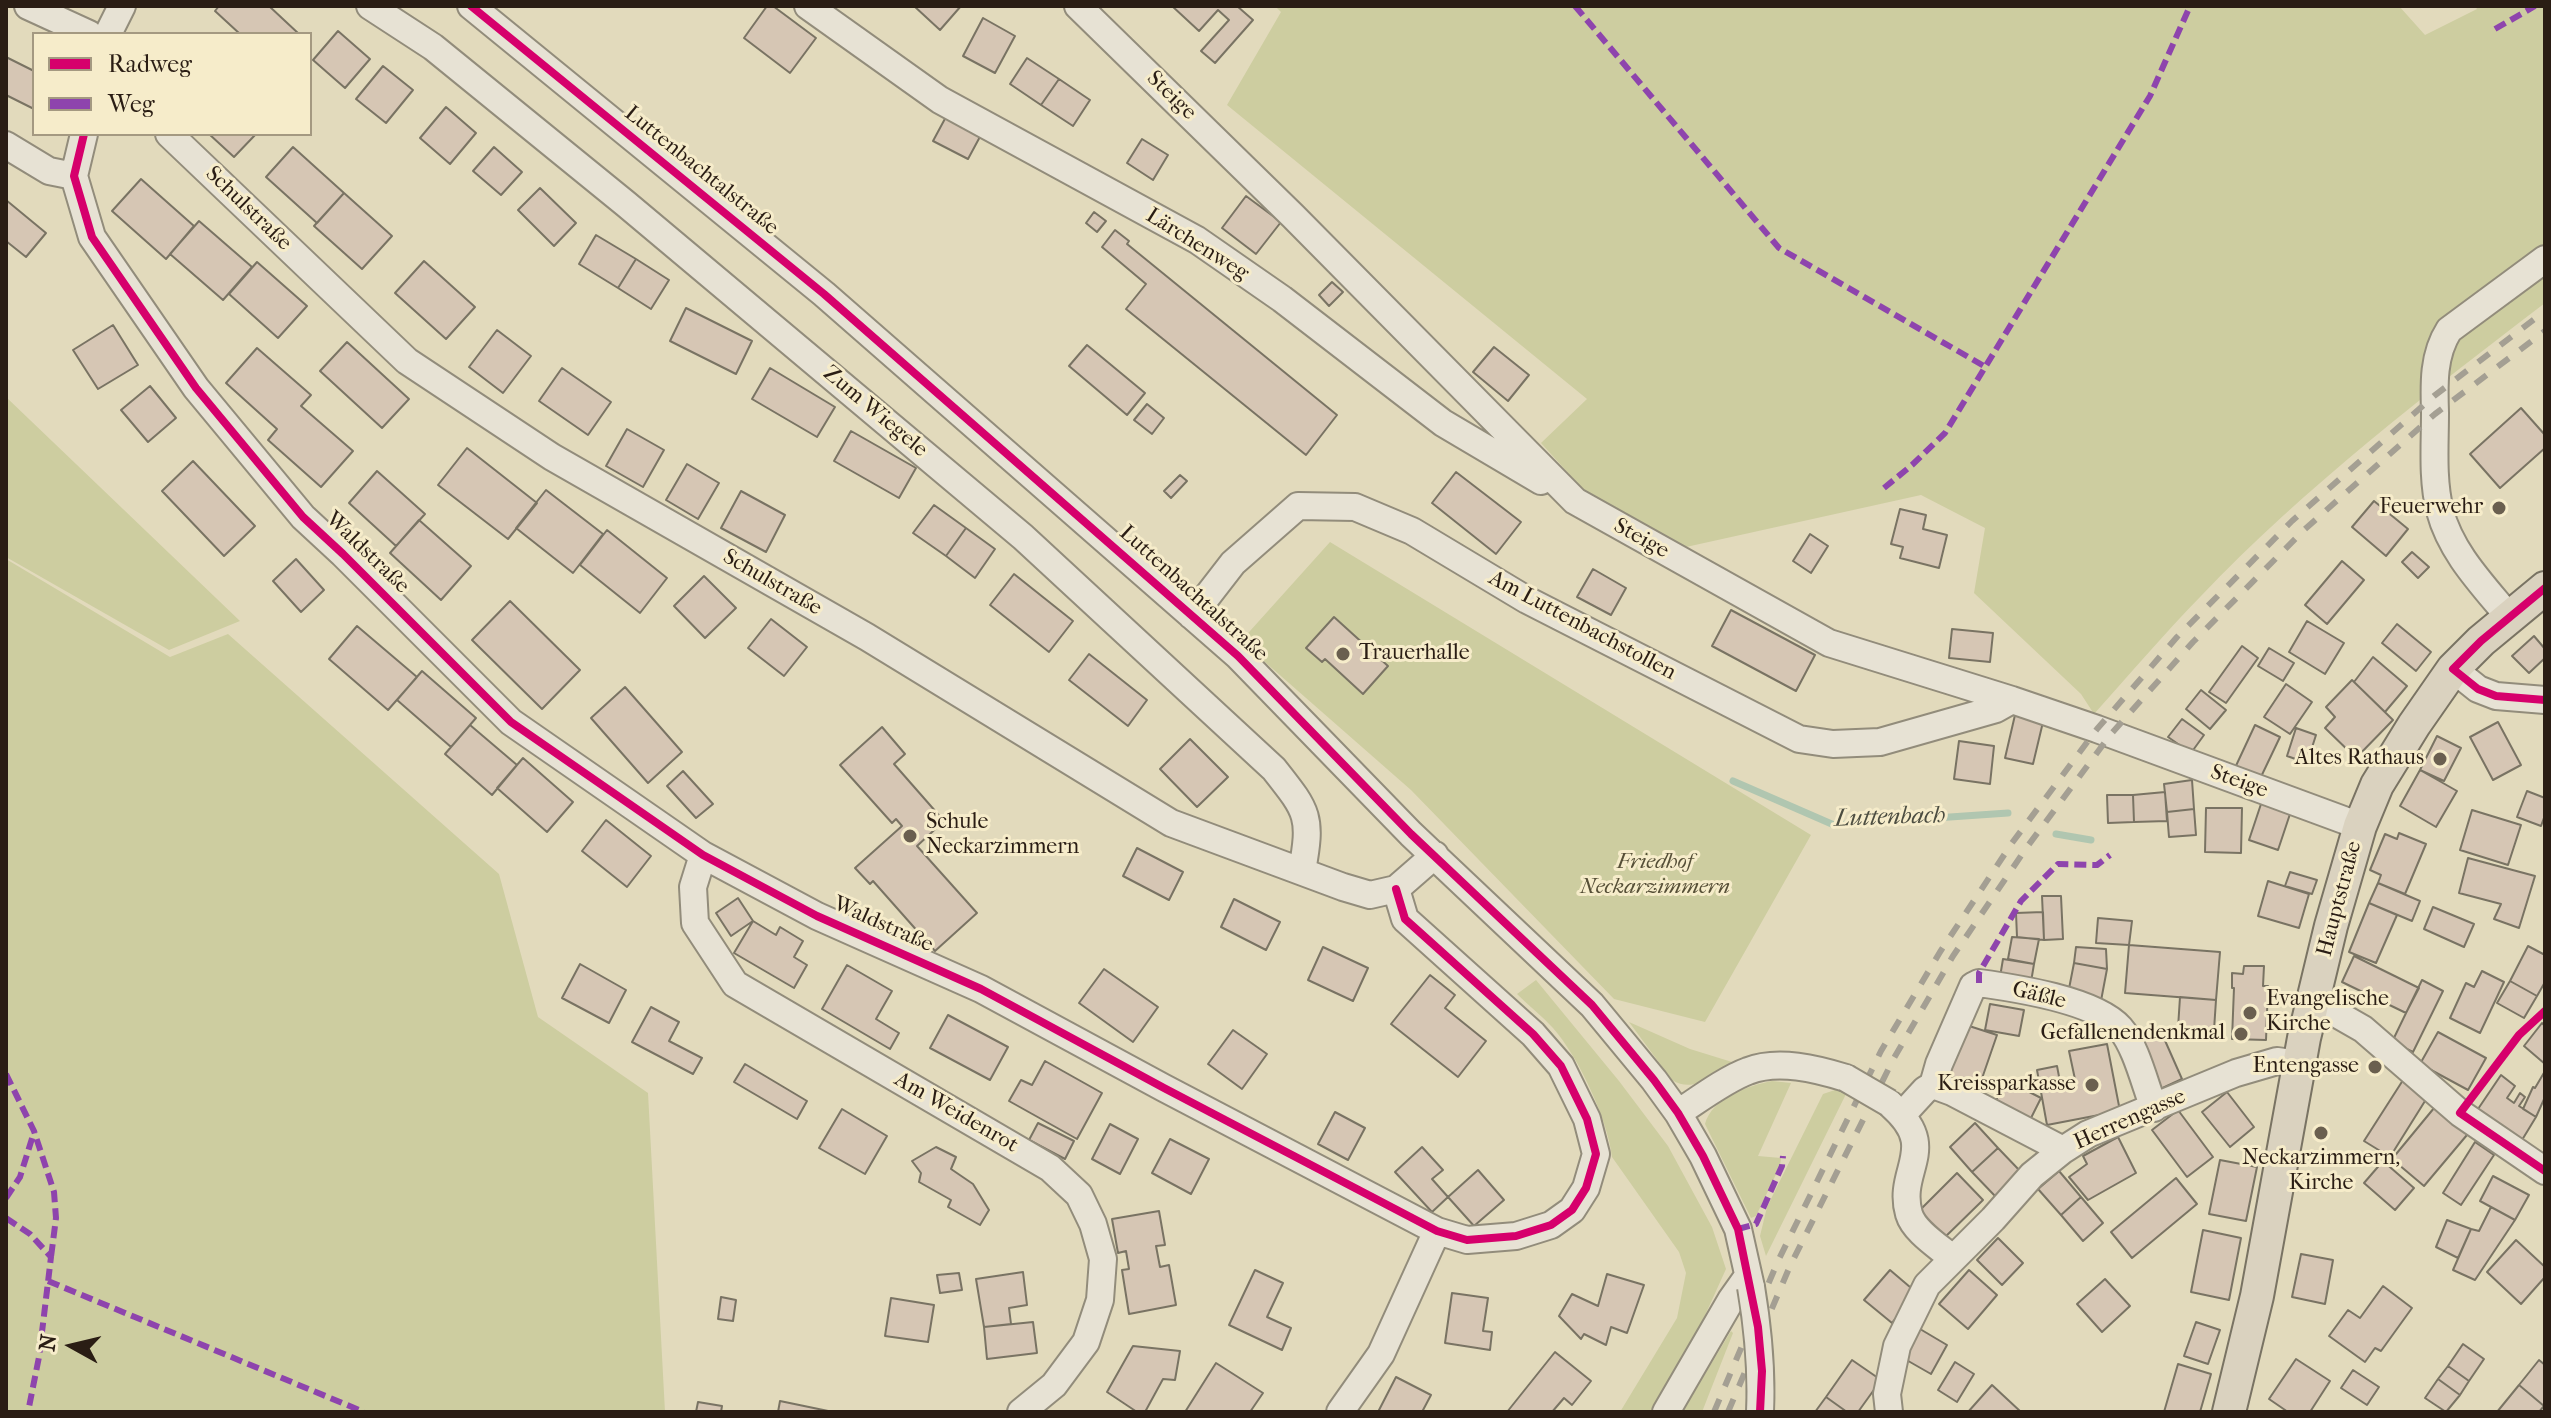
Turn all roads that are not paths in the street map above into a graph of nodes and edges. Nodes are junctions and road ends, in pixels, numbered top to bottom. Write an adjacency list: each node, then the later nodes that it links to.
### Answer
1 (28, 6): 7 (street)
2 (122, 6): 8 (street)
3 (370, 6): 24 (street, Zum Wiegele)
4 (471, 6): 16 (street, Luttenbachtalstraße)
5 (808, 6): 14 (street, Lärchenweg)
6 (1078, 6): 14 (street, Steige)
7 (85, 32)
8 (109, 32)
9 (84, 136): 12 (street, Waldstraße)
10 (171, 136): 24 (street, Schulstraße)
11 (6, 145): 12 (street)
12 (74, 176): 22 (street, Waldstraße)
13 (2545, 259): 17 (street)
14 (1575, 501): 19 (street, Steige)
15 (2545, 588): 17 (main road, Hauptstraße)
16 (1192, 616): 19 (street, Am Luttenbachstollen); 23 (street, Luttenbachtalstraße)
17 (2510, 618): 18 (main road, Hauptstraße)
18 (2453, 669): 20 (street); 21 (main road, Hauptstraße)
19 (2012, 700): 21 (street, Steige)
20 (2545, 700)
21 (2360, 826): 26 (main road, Hauptstraße)
22 (703, 855): 34 (street, Waldstraße); 37 (street, Am Weidenrot)
23 (1435, 855): 25 (street); 31 (street, Luttenbachtalstraße)
24 (1302, 871): 25 (street, Schulstraße)
25 (1396, 889): 34 (street, Waldstraße)
26 (2314, 1001): 27 (main road, Hauptstraße); 33 (street)
27 (2299, 1064): 29 (street, Herrengasse); 42 (main road, Hauptstraße)
28 (1933, 1085): 29 (street, Gäßle); 30 (street, Gäßle); 32 (street)
29 (2154, 1108): 32 (street, Herrengasse)
30 (1896, 1109): 31 (street, bridge); 35 (street)
31 (1678, 1113): 36 (street, Luttenbachtalstraße)
32 (2063, 1150): 35 (street, Herrengasse)
33 (2545, 1171)
34 (1437, 1231): 38 (street)
35 (1952, 1258): 41 (street, Herrengasse)
36 (1750, 1281): 39 (street); 40 (street, Luttenbachtalstraße, bridge)
37 (1021, 1412)
38 (1340, 1412)
39 (1666, 1412)
40 (1760, 1412)
41 (1889, 1412)
42 (2229, 1412)

